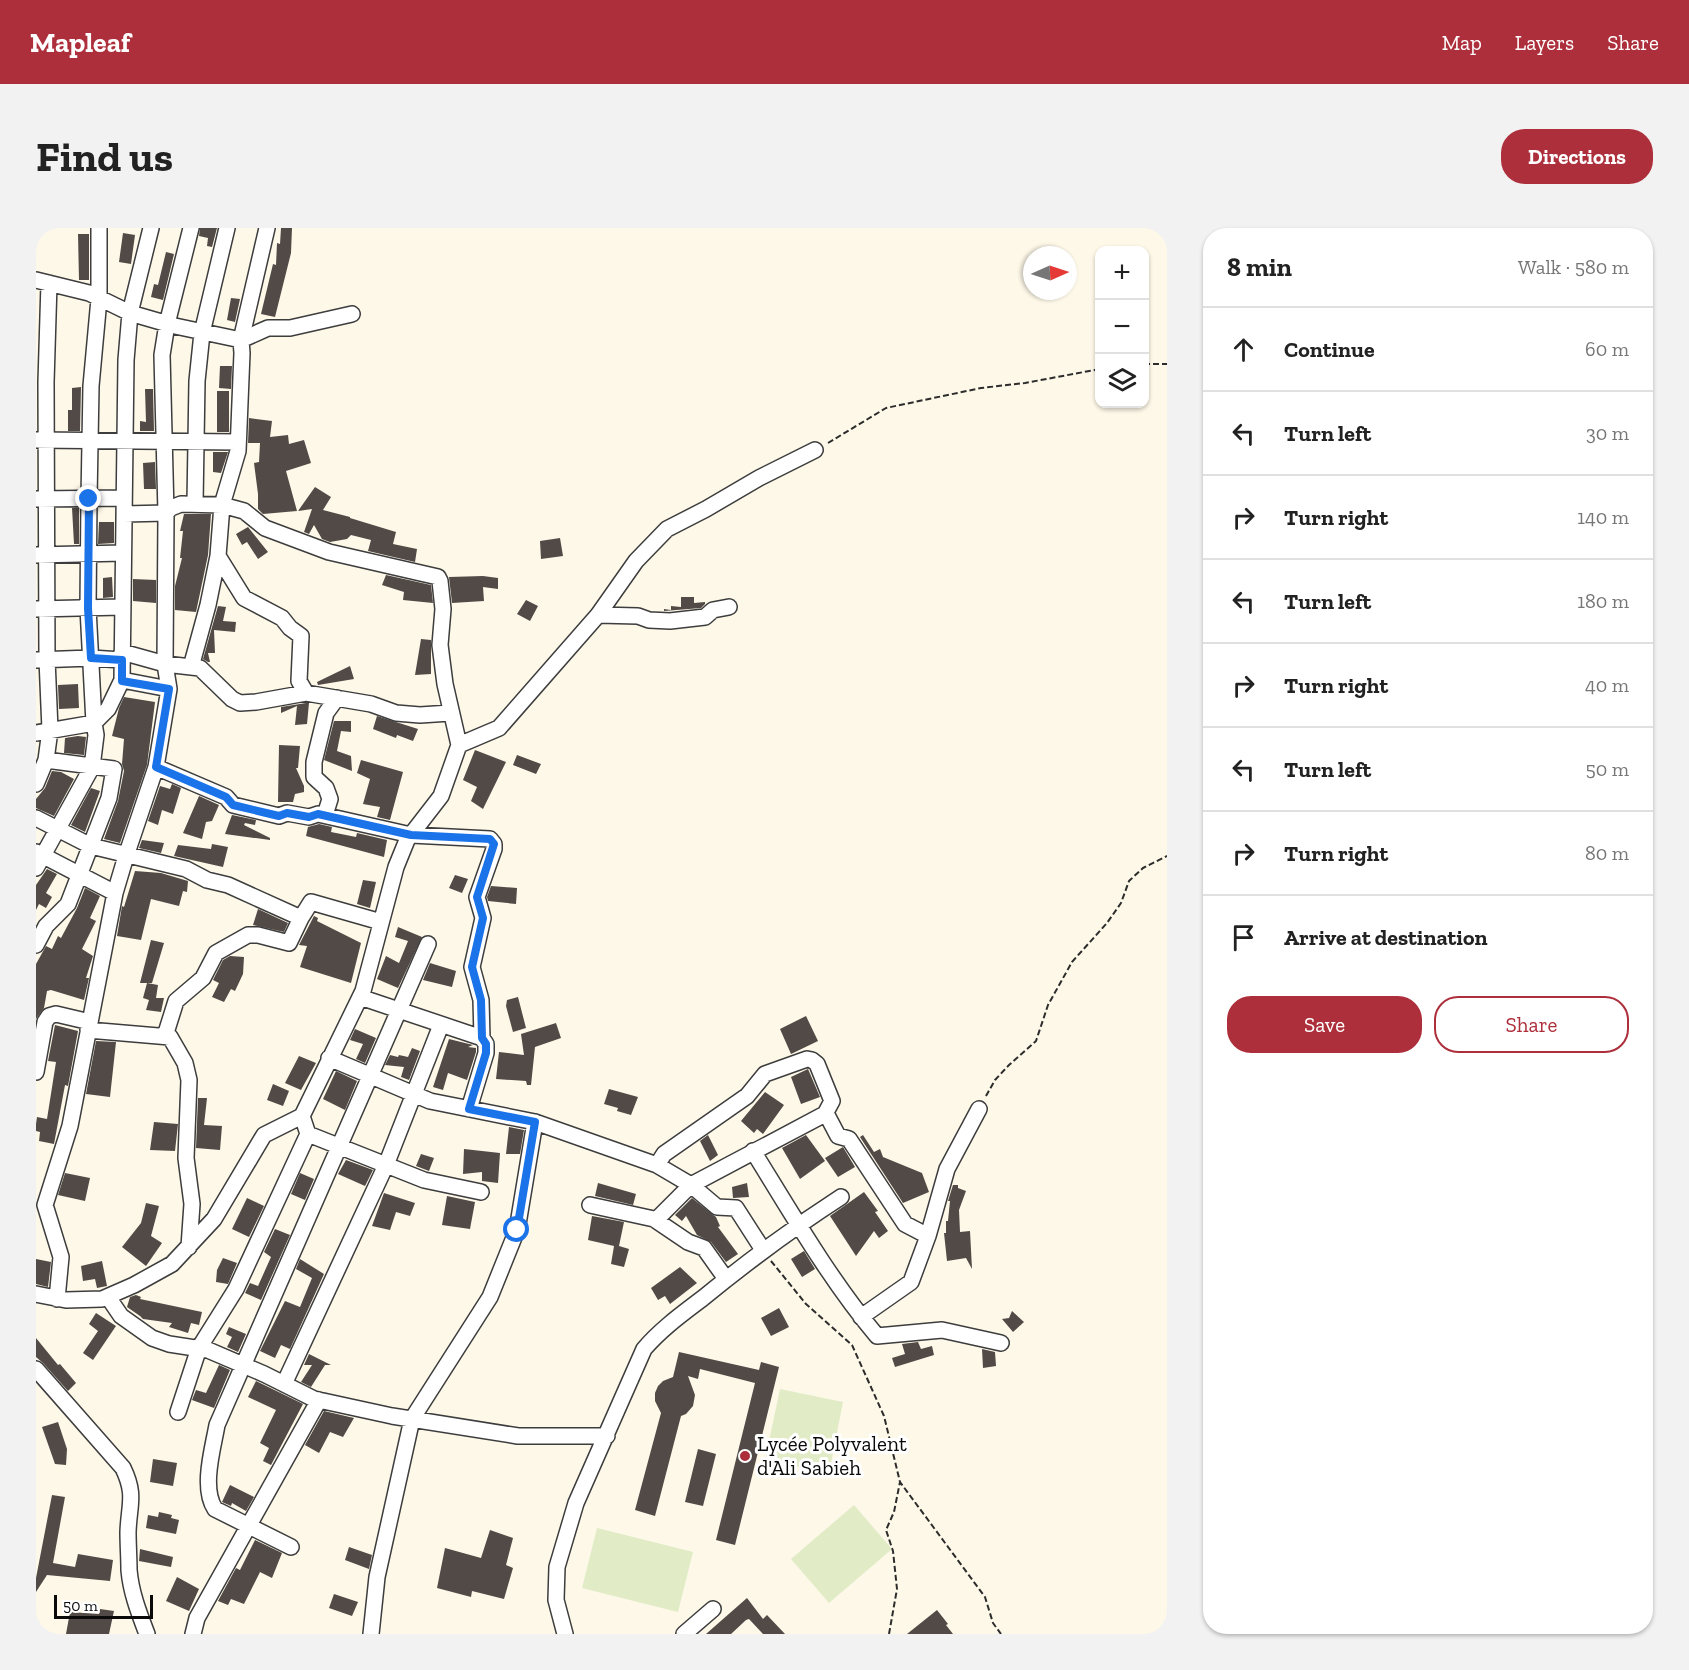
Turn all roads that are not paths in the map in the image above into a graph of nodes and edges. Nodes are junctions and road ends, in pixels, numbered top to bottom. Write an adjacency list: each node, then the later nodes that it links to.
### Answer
1 (99, 228): 7 (street)
2 (151, 228): 8 (street)
3 (191, 228): 10 (street)
4 (227, 228): 11 (street)
5 (267, 228): 12 (street)
6 (43, 281): 7 (street); 13 (street)
7 (99, 299): 8 (street); 14 (street)
8 (130, 313): 10 (street); 15 (street)
9 (352, 314): 12 (street)
10 (167, 324): 11 (street); 16 (street)
11 (202, 333): 12 (street); 17 (street)
12 (241, 340): 18 (street)
13 (41, 440): 14 (street); 21 (street)
14 (90, 441): 15 (street); 22 (street)
15 (125, 441): 16 (street); 20 (street)
16 (163, 442): 17 (street); 25 (street)
17 (197, 442): 18 (street); 23 (street)
18 (238, 442): 24 (street)
19 (815, 450): 35 (street)
20 (124, 498): 22 (street); 26 (street)
21 (41, 499): 22 (street); 29 (street)
22 (89, 499): 28 (street)
23 (195, 503): 24 (street); 25 (street)
24 (222, 505): 30 (street); 45 (street)
25 (166, 513): 26 (street); 39 (street)
26 (124, 514): 27 (street)
27 (123, 553): 28 (street); 31 (street)
28 (90, 554): 29 (street); 33 (street)
29 (41, 555): 34 (street)
30 (218, 556): 40 (street); 43 (street)
31 (122, 607): 33 (street); 36 (street)
32 (729, 607): 35 (street)
33 (88, 608): 34 (street); 37 (street)
34 (41, 609): 38 (street)
35 (598, 615): 48 (street)
36 (122, 656): 37 (street); 39 (street); 41 (street)
37 (91, 658): 38 (street); 46 (street)
38 (42, 660): 47 (street)
39 (165, 664): 40 (street); 42 (street)
40 (191, 667): 43 (street)
41 (122, 681): 42 (street); 46 (street)
42 (169, 689): 51 (street)
43 (306, 693): 44 (street)
44 (336, 698): 45 (street); 53 (street)
45 (450, 713): 48 (street)
46 (94, 723): 47 (street); 50 (street)
47 (43, 732): 49 (street)
48 (459, 745): 56 (street)
49 (46, 760): 50 (street); 52 (street)
50 (92, 767): 55 (street); 57 (street)
51 (156, 767): 53 (street); 58 (street)
52 (36, 784)
53 (325, 815): 56 (street)
54 (36, 818): 55 (street)
55 (58, 830): 57 (street); 59 (street)
56 (411, 835): 63 (street); 71 (street)
57 (91, 846): 58 (street); 60 (street)
58 (126, 856): 61 (street); 62 (street)
59 (38, 859): 60 (street)
60 (80, 875): 61 (street); 65 (street)
61 (115, 893): 69 (street)
62 (301, 918): 63 (street); 70 (street)
63 (381, 922): 66 (street)
64 (428, 944): 67 (street)
65 (36, 945)
66 (360, 997): 67 (street); 72 (street)
67 (399, 1011): 68 (street); 74 (street)
68 (441, 1025): 71 (street); 75 (street)
69 (89, 1026): 70 (street); 73 (street); 98 (street)
70 (165, 1036): 93 (street)
71 (482, 1038): 76 (street)
72 (330, 1058): 74 (street); 79 (street)
73 (36, 1072)
74 (370, 1076): 75 (street); 82 (street)
75 (414, 1094): 76 (street); 84 (street)
76 (469, 1109): 80 (street)
77 (979, 1109): 92 (street)
78 (825, 1114): 83 (street); 85 (street); 92 (street)
79 (302, 1116): 81 (street); 93 (street)
80 (535, 1122): 85 (street); 107 (street)
81 (308, 1134): 82 (street); 101 (street)
82 (339, 1147): 84 (street); 102 (street)
83 (753, 1151): 86 (street); 91 (street)
84 (386, 1165): 87 (street); 104 (street)
85 (657, 1165): 86 (street)
86 (691, 1185): 90 (street); 94 (street)
87 (481, 1192)
88 (841, 1197): 91 (street)
89 (590, 1205): 90 (street)
90 (656, 1220): 95 (street)
91 (799, 1225): 94 (street); 99 (street)
92 (928, 1236): 99 (street)
93 (189, 1246): 97 (street)
94 (763, 1250): 95 (street)
95 (726, 1279): 108 (street)
96 (36, 1294): 98 (street)
97 (108, 1297): 98 (street); 101 (street)
98 (57, 1299)
99 (861, 1317): 100 (street)
100 (1001, 1343)
101 (199, 1348): 102 (street); 106 (street)
102 (243, 1365): 104 (street); 109 (street)
103 (36, 1369): 112 (street)
104 (284, 1384): 105 (street)
105 (319, 1400): 107 (street); 109 (street)
106 (178, 1412)
107 (412, 1419): 108 (street); 114 (street)
108 (607, 1436): 115 (street)
109 (248, 1526): 110 (street); 113 (street)
110 (291, 1547)
111 (713, 1609): 116 (street)
112 (147, 1634)
113 (193, 1634)
114 (371, 1634)
115 (565, 1634)
116 (684, 1634)

